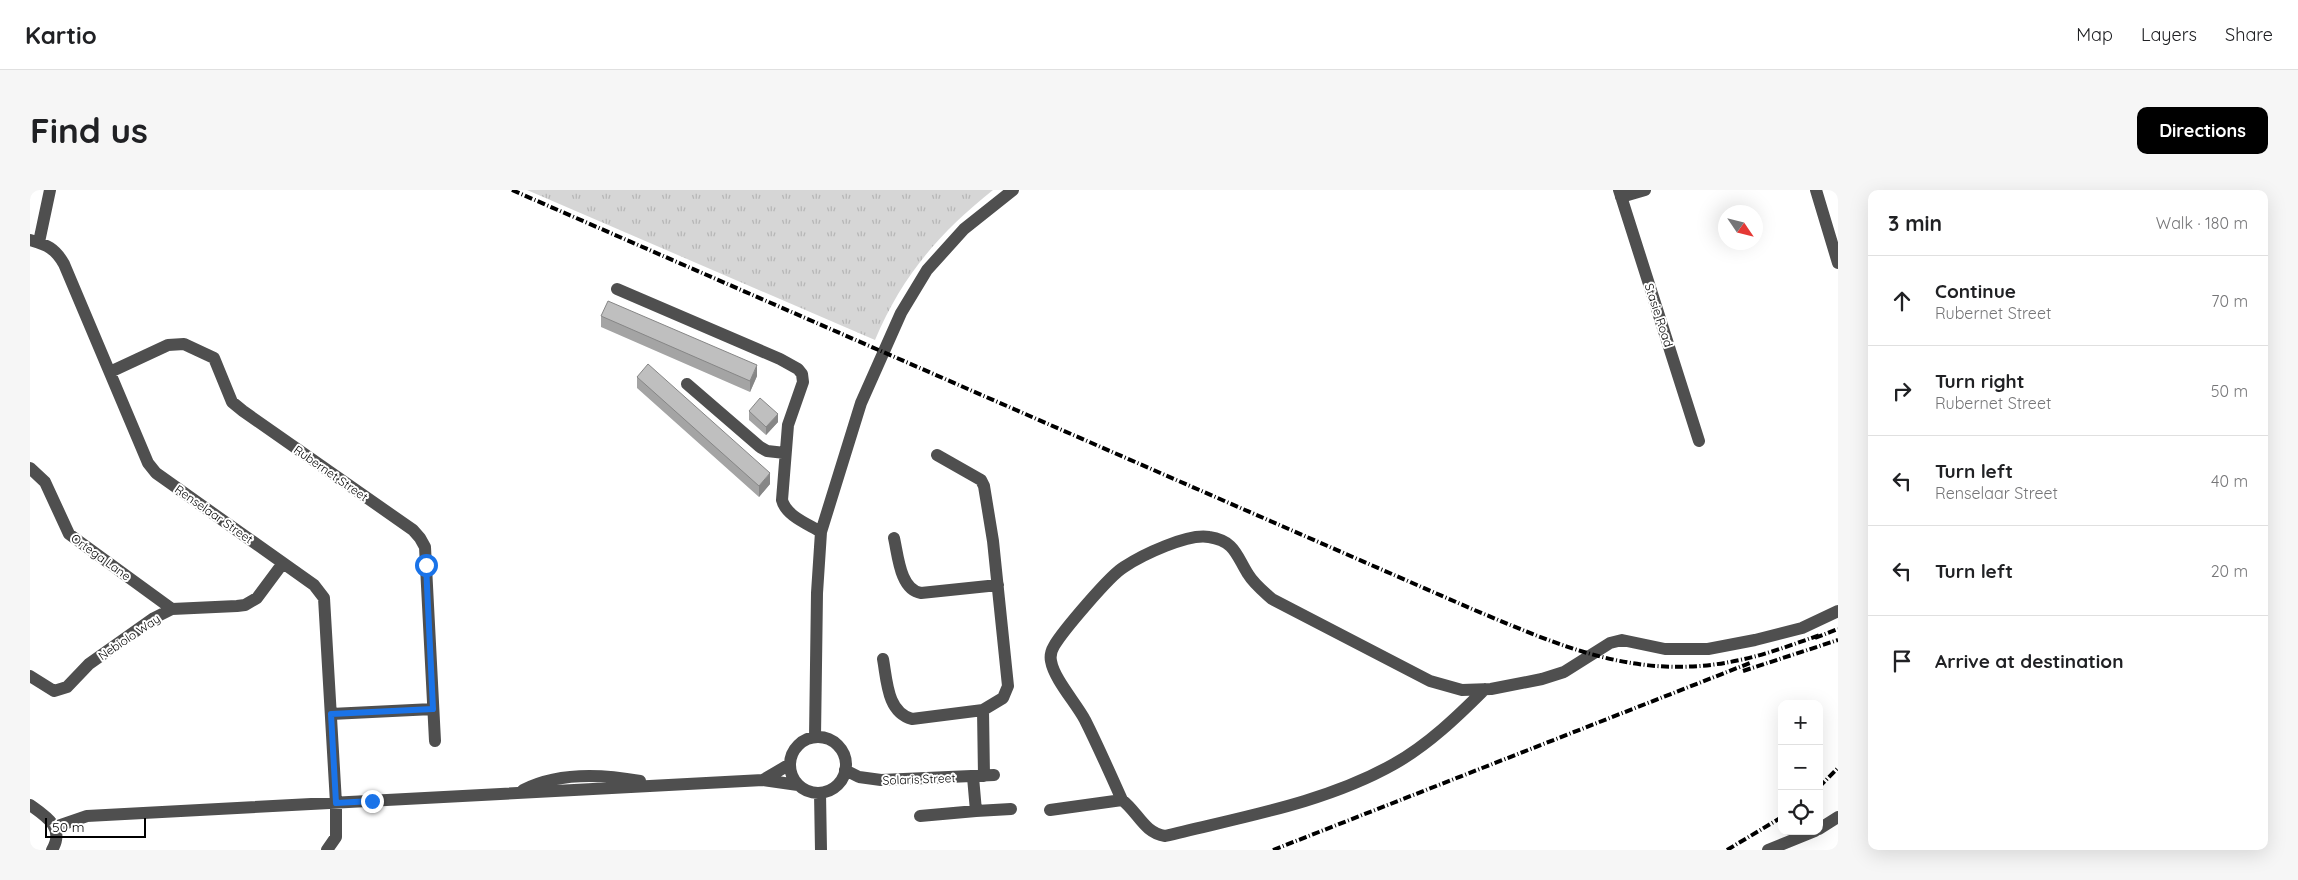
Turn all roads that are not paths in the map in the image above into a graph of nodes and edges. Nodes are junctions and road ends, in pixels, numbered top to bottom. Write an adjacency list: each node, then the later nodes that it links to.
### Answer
1 (50, 190): 6 (street)
2 (1013, 190): 15 (street)
3 (1646, 190): 5 (street)
4 (1816, 190): 7 (street)
5 (1620, 194): 11 (street, Stasie Road)
6 (34, 241): 9 (street, Renselaar Street)
7 (1838, 263)
8 (617, 289): 12 (street)
9 (110, 372): 17 (street, Renselaar Street); 24 (street, Rubernet Street)
10 (688, 384): 12 (street)
11 (1699, 441)
12 (785, 453): 15 (street)
13 (937, 455): 18 (street)
14 (30, 468): 19 (street, Ortega Lane)
15 (821, 532): 27 (street)
16 (894, 538): 18 (street)
17 (283, 563): 19 (street, Nebiolo Way); 26 (street, Renselaar Street)
18 (998, 585): 25 (street)
19 (172, 609): 22 (street, Nebiolo Way)
20 (1838, 611): 23 (street)
21 (883, 659): 25 (street)
22 (30, 676)
23 (1485, 689): 35 (street); 35 (street)
24 (433, 709): 26 (street); 28 (street, Rubernet Street)
25 (983, 710): 31 (street)
26 (331, 714): 36 (street, Renselaar Street)
27 (815, 737): 29 (street); 30 (street)
28 (435, 741)
29 (790, 764): 32 (street); 33 (street)
30 (845, 770): 31 (street, Solaris Street); 34 (street)
31 (984, 776): 40 (street)
32 (763, 780): 33 (street); 36 (street)
33 (798, 786): 34 (street)
34 (820, 794): 48 (street)
35 (1122, 800): 39 (street)
36 (336, 803): 44 (street); 47 (street, Renselaar Street)
37 (30, 805): 44 (street)
38 (1011, 809): 40 (street)
39 (1050, 810)
40 (976, 811): 41 (street)
41 (920, 816)
42 (1838, 817): 43 (street)
43 (1823, 826)
44 (55, 827): 46 (street)
45 (1805, 835): 49 (street)
46 (55, 845)
47 (327, 850)
48 (822, 850)
49 (1768, 850)

